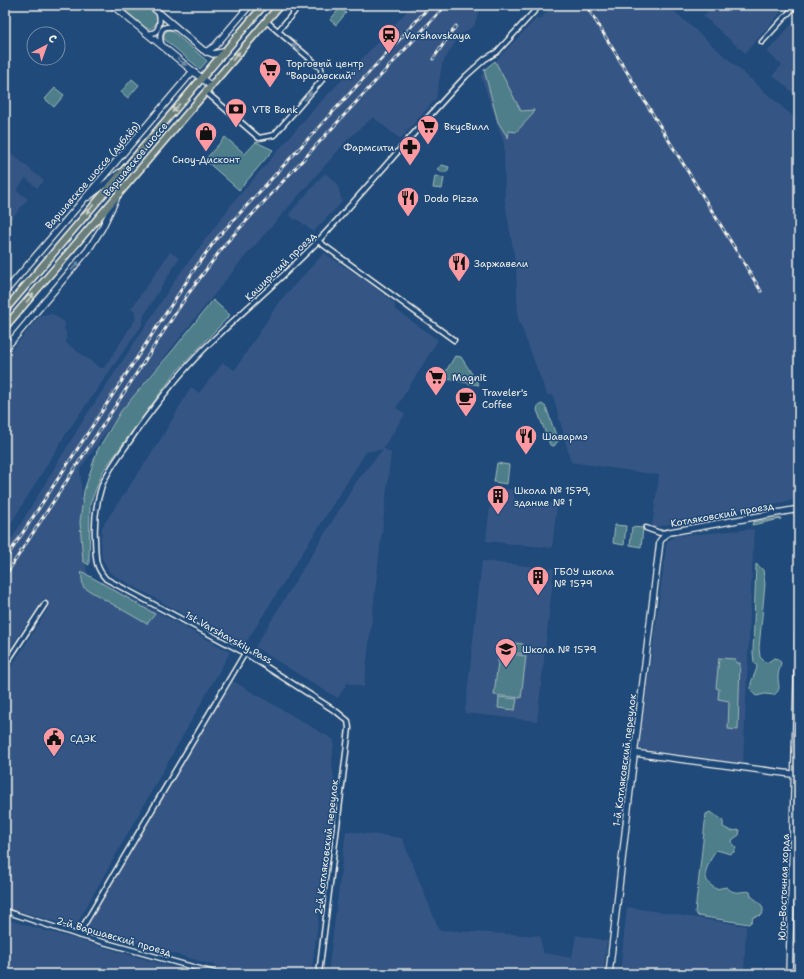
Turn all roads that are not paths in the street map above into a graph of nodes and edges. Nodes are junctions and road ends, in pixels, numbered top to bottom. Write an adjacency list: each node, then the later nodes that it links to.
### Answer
1 (112, 5): 13 (street)
2 (150, 5): 9 (street)
3 (250, 5): 16 (street)
4 (264, 5): 17 (main road, Варшавское шоссе)
5 (280, 5): 10 (main road, Варшавское шоссе)
6 (300, 5): 12 (street)
7 (540, 5): 25 (street, Каширский проезд)
8 (796, 5): 14 (street)
9 (159, 13): 11 (street); 13 (street)
10 (266, 21): 12 (street); 20 (main road, Варшавское шоссе, one-way to 10)
11 (177, 29): 15 (street); 16 (street)
12 (278, 31): 21 (street, one-way to 12)
13 (144, 32): 15 (street)
14 (762, 42)
15 (162, 47): 18 (street, one-way to 18)
16 (206, 52): 17 (street)
17 (224, 52): 19 (main road, Варшавское шоссе)
18 (193, 71): 19 (street); 24 (street, Варшавское шоссе (дублёр))
19 (201, 78): 20 (street); 22 (main road, Варшавское шоссе, one-way to 22)
20 (211, 86): 21 (main road, Варшавское шоссе)
21 (206, 92): 23 (main road, Варшавское шоссе)
22 (124, 169): 24 (street); 27 (main road, Варшавское шоссе, one-way to 27)
23 (117, 196): 28 (main road, Варшавское шоссе, one-way to 23); 30 (street, one-way to 23)
24 (79, 204): 26 (street, Варшавское шоссе (дублёр))
25 (318, 241): 29 (street); 36 (street, Каширский проезд)
26 (5, 292)
27 (5, 310)
28 (5, 327)
29 (454, 340)
30 (5, 349)
31 (799, 509): 34 (street, Котляковский проезд)
32 (646, 528): 33 (street)
33 (655, 532): 34 (street); 35 (street)
34 (670, 532): 35 (street, Котляковский проезд)
35 (660, 541): 42 (street, 1-й Котляковский переулок)
36 (99, 571): 39 (street, 1st Varshavskiy Pass)
37 (45, 604): 40 (street)
38 (799, 609): 43 (street, Юго-Восточная хорда)
39 (245, 653): 41 (street, 1st Varshavskiy Pass); 45 (street)
40 (5, 665)
41 (348, 722): 47 (street, 2-й Котляковский переулок)
42 (634, 753): 43 (street); 48 (street, 1-й Котляковский переулок)
43 (797, 775): 49 (street, Юго-Восточная хорда)
44 (5, 911): 45 (street, 2-й Варшавский проезд)
45 (78, 935): 46 (street, 2-й Варшавский проезд)
46 (218, 974)
47 (319, 974)
48 (609, 974)
49 (789, 974)

